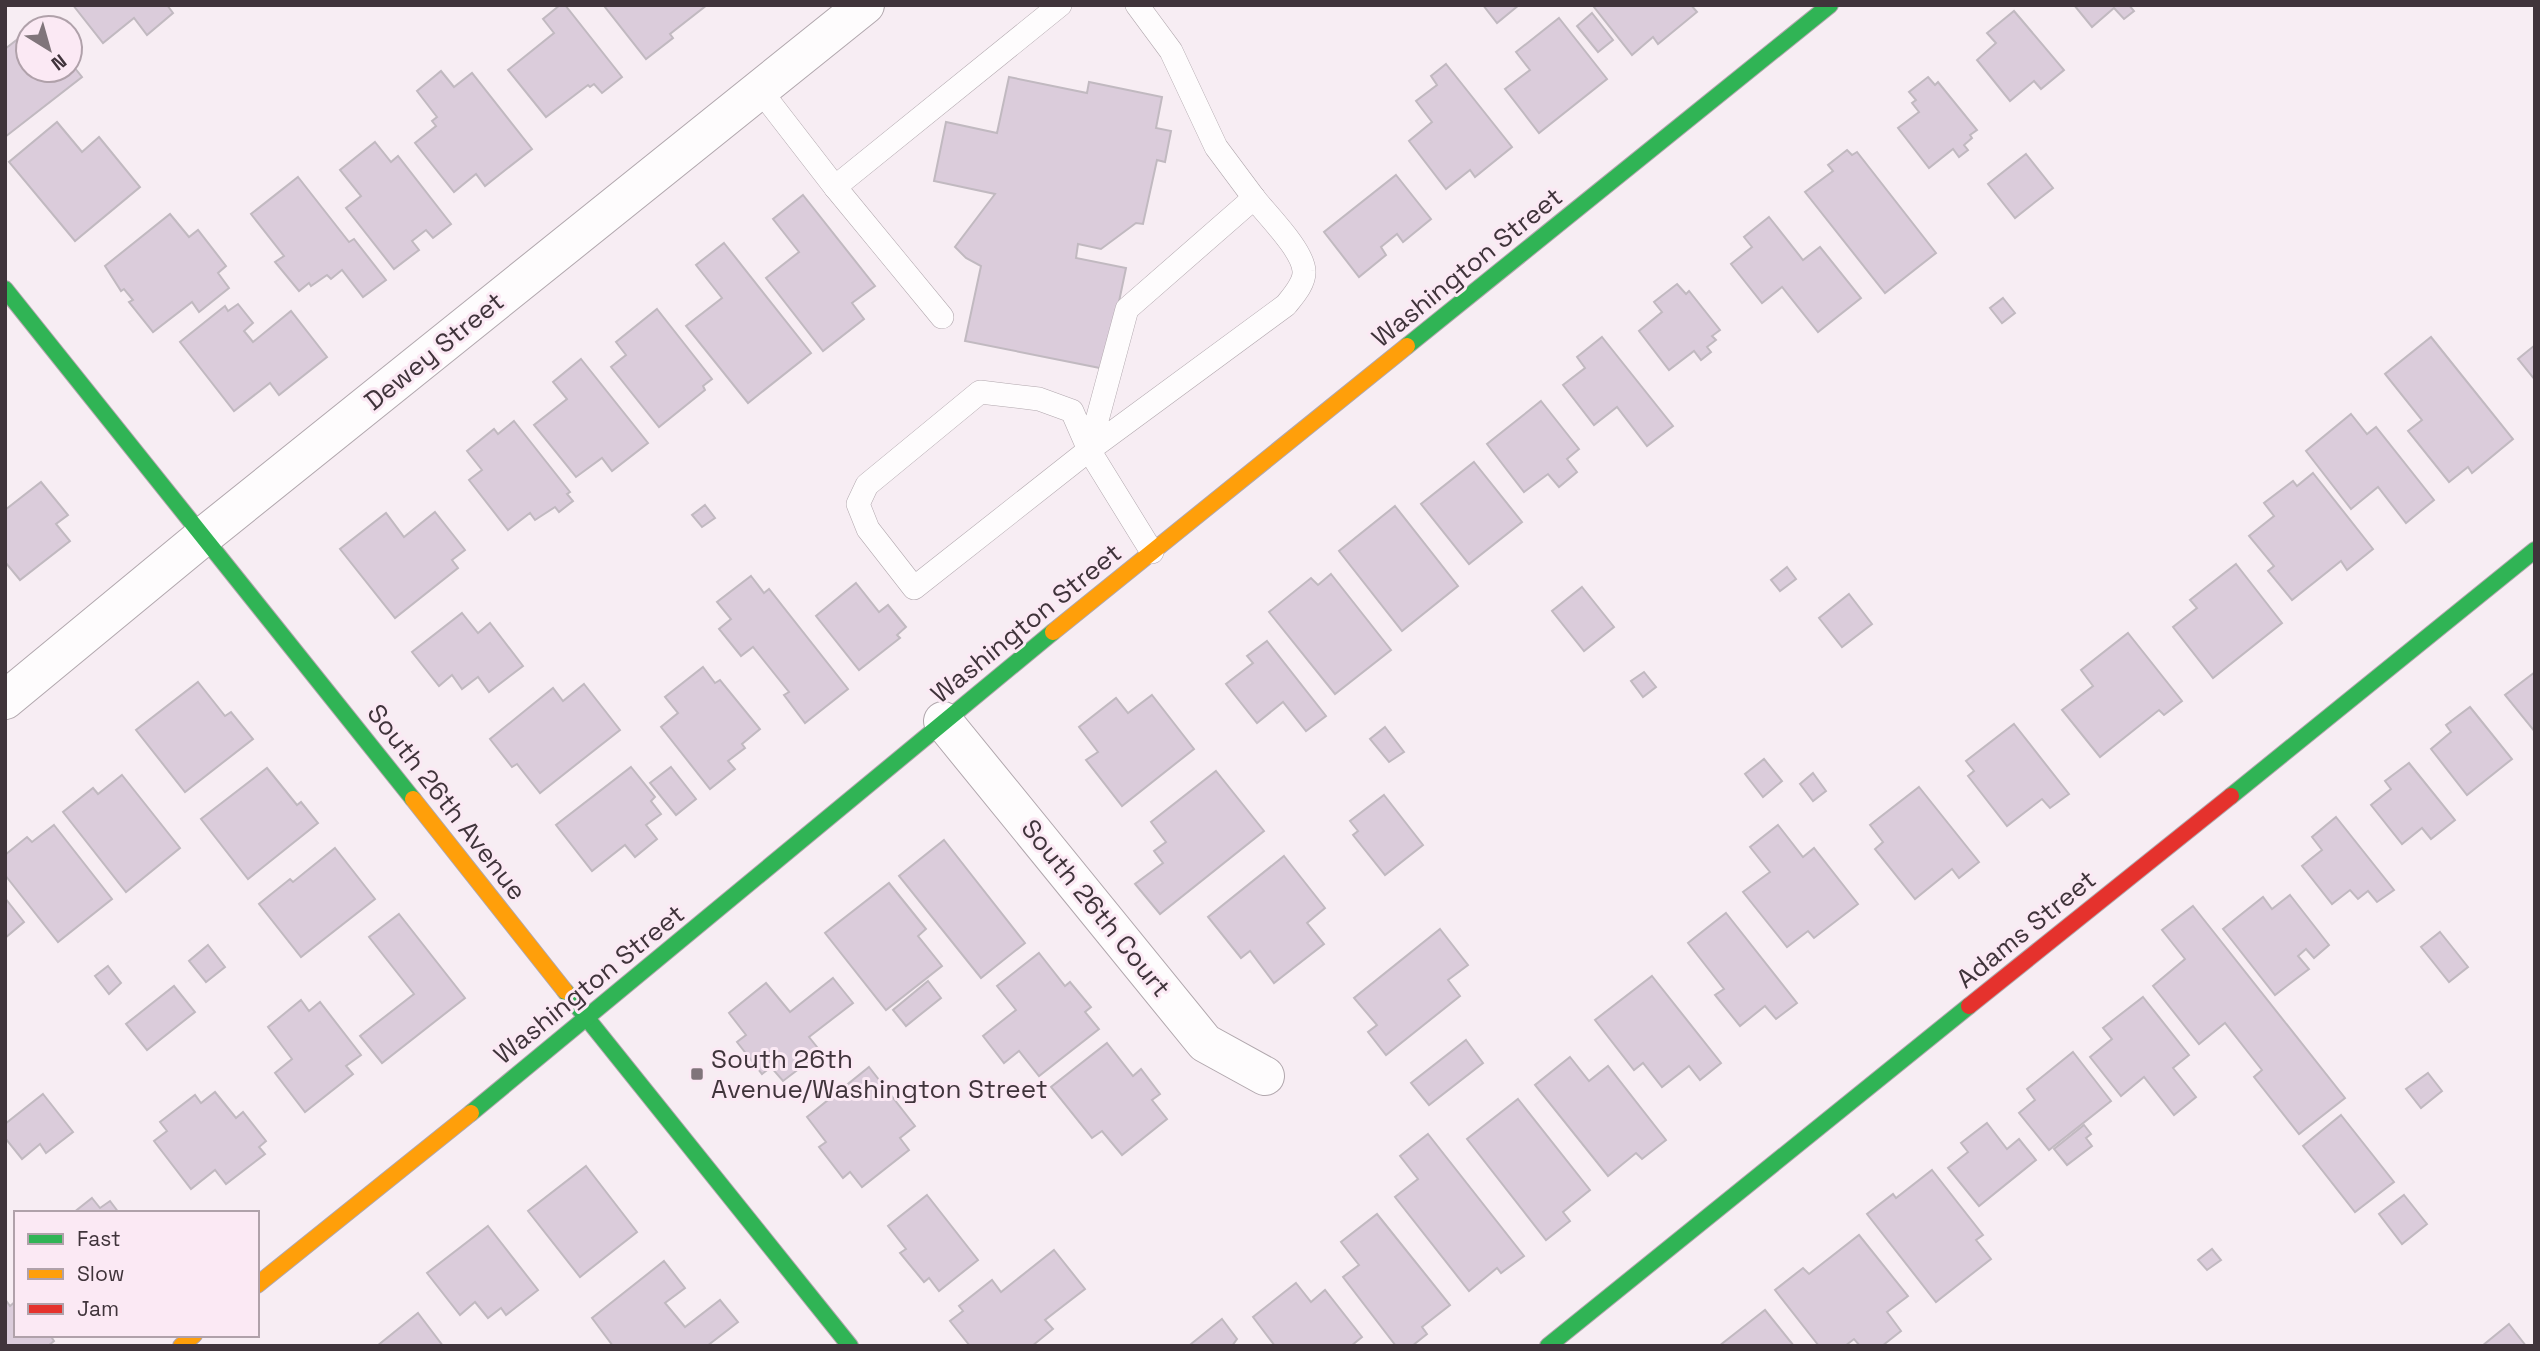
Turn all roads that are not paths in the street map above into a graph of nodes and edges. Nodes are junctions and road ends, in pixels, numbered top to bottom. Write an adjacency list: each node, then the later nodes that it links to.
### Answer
1 (865, 5): 5 (street, Dewey Street)
2 (1060, 5): 6 (lane)
3 (1137, 5): 7 (lane)
4 (1830, 5): 13 (street, Washington Street)
5 (760, 90): 6 (lane); 11 (street, Dewey Street)
6 (835, 187): 9 (lane)
7 (1254, 198): 10 (lane); 10 (lane)
8 (5, 289): 11 (street, South 26th Avenue)
9 (942, 317)
10 (1089, 450): 10 (lane); 13 (lane)
11 (205, 535): 14 (street, Dewey Street); 16 (street, South 26th Avenue)
12 (2535, 550): 20 (street, Adams Street)
13 (1152, 552): 15 (street, Washington Street)
14 (5, 700)
15 (943, 721): 16 (street, Washington Street); 17 (street, South 26th Court)
16 (586, 1020): 18 (street, Washington Street); 19 (street, South 26th Avenue)
17 (1265, 1076)
18 (259, 1282)
19 (850, 1346)
20 (1548, 1346)

